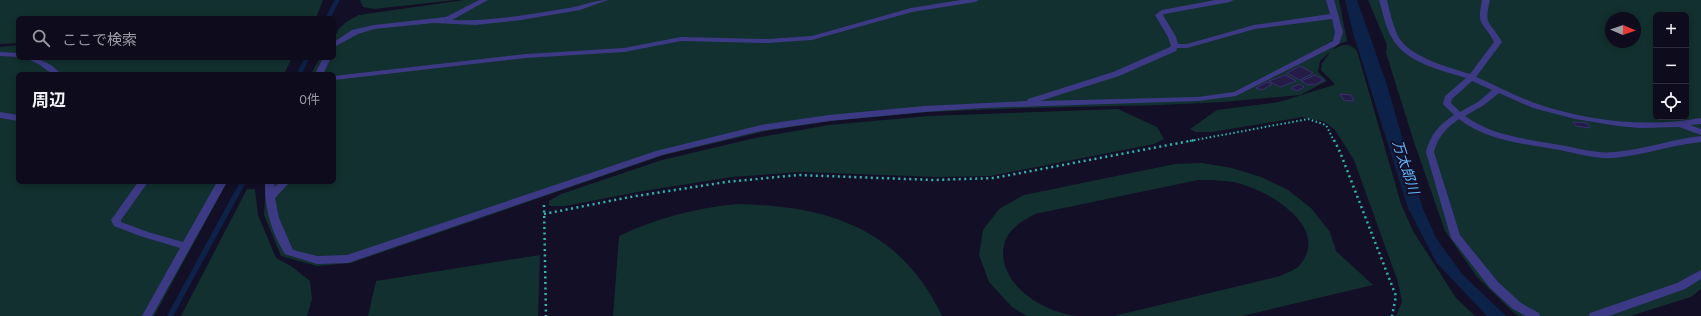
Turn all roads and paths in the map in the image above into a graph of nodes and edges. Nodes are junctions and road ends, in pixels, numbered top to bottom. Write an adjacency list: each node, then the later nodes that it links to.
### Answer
1 (484, 0): 9 (lane)
2 (604, 0): 9 (lane)
3 (975, 0): 18 (lane)
4 (1230, 0): 11 (lane)
5 (1330, 0): 8 (lane)
6 (1383, 0): 19 (lane)
7 (1486, 0): 19 (lane)
8 (1334, 16): 11 (lane); 21 (lane)
9 (435, 21): 10 (lane)
10 (336, 44)
11 (1175, 46): 21 (lane)
12 (0, 54): 13 (lane)
13 (16, 55)
14 (35, 60): 16 (lane)
15 (326, 60): 17 (lane)
16 (54, 72)
17 (320, 72)
18 (336, 78)
19 (1471, 78): 20 (lane); 23 (lane)
20 (1498, 90): 23 (lane); 26 (lane)
21 (1022, 104): 33 (lane)
22 (0, 115): 24 (lane)
23 (1459, 116): 28 (lane); 39 (lane)
24 (16, 118)
25 (1701, 121): 26 (lane)
26 (1682, 126): 27 (lane)
27 (1701, 132)
28 (1701, 139)
29 (141, 184): 34 (lane)
30 (221, 184): 34 (lane)
31 (270, 184): 33 (lane)
32 (283, 184): 33 (lane)
33 (270, 197)
34 (186, 246): 36 (lane)
35 (1701, 274): 40 (lane)
36 (147, 316)
37 (546, 316): 38 (path)
38 (1392, 316)
39 (1535, 316)
40 (1594, 316)

